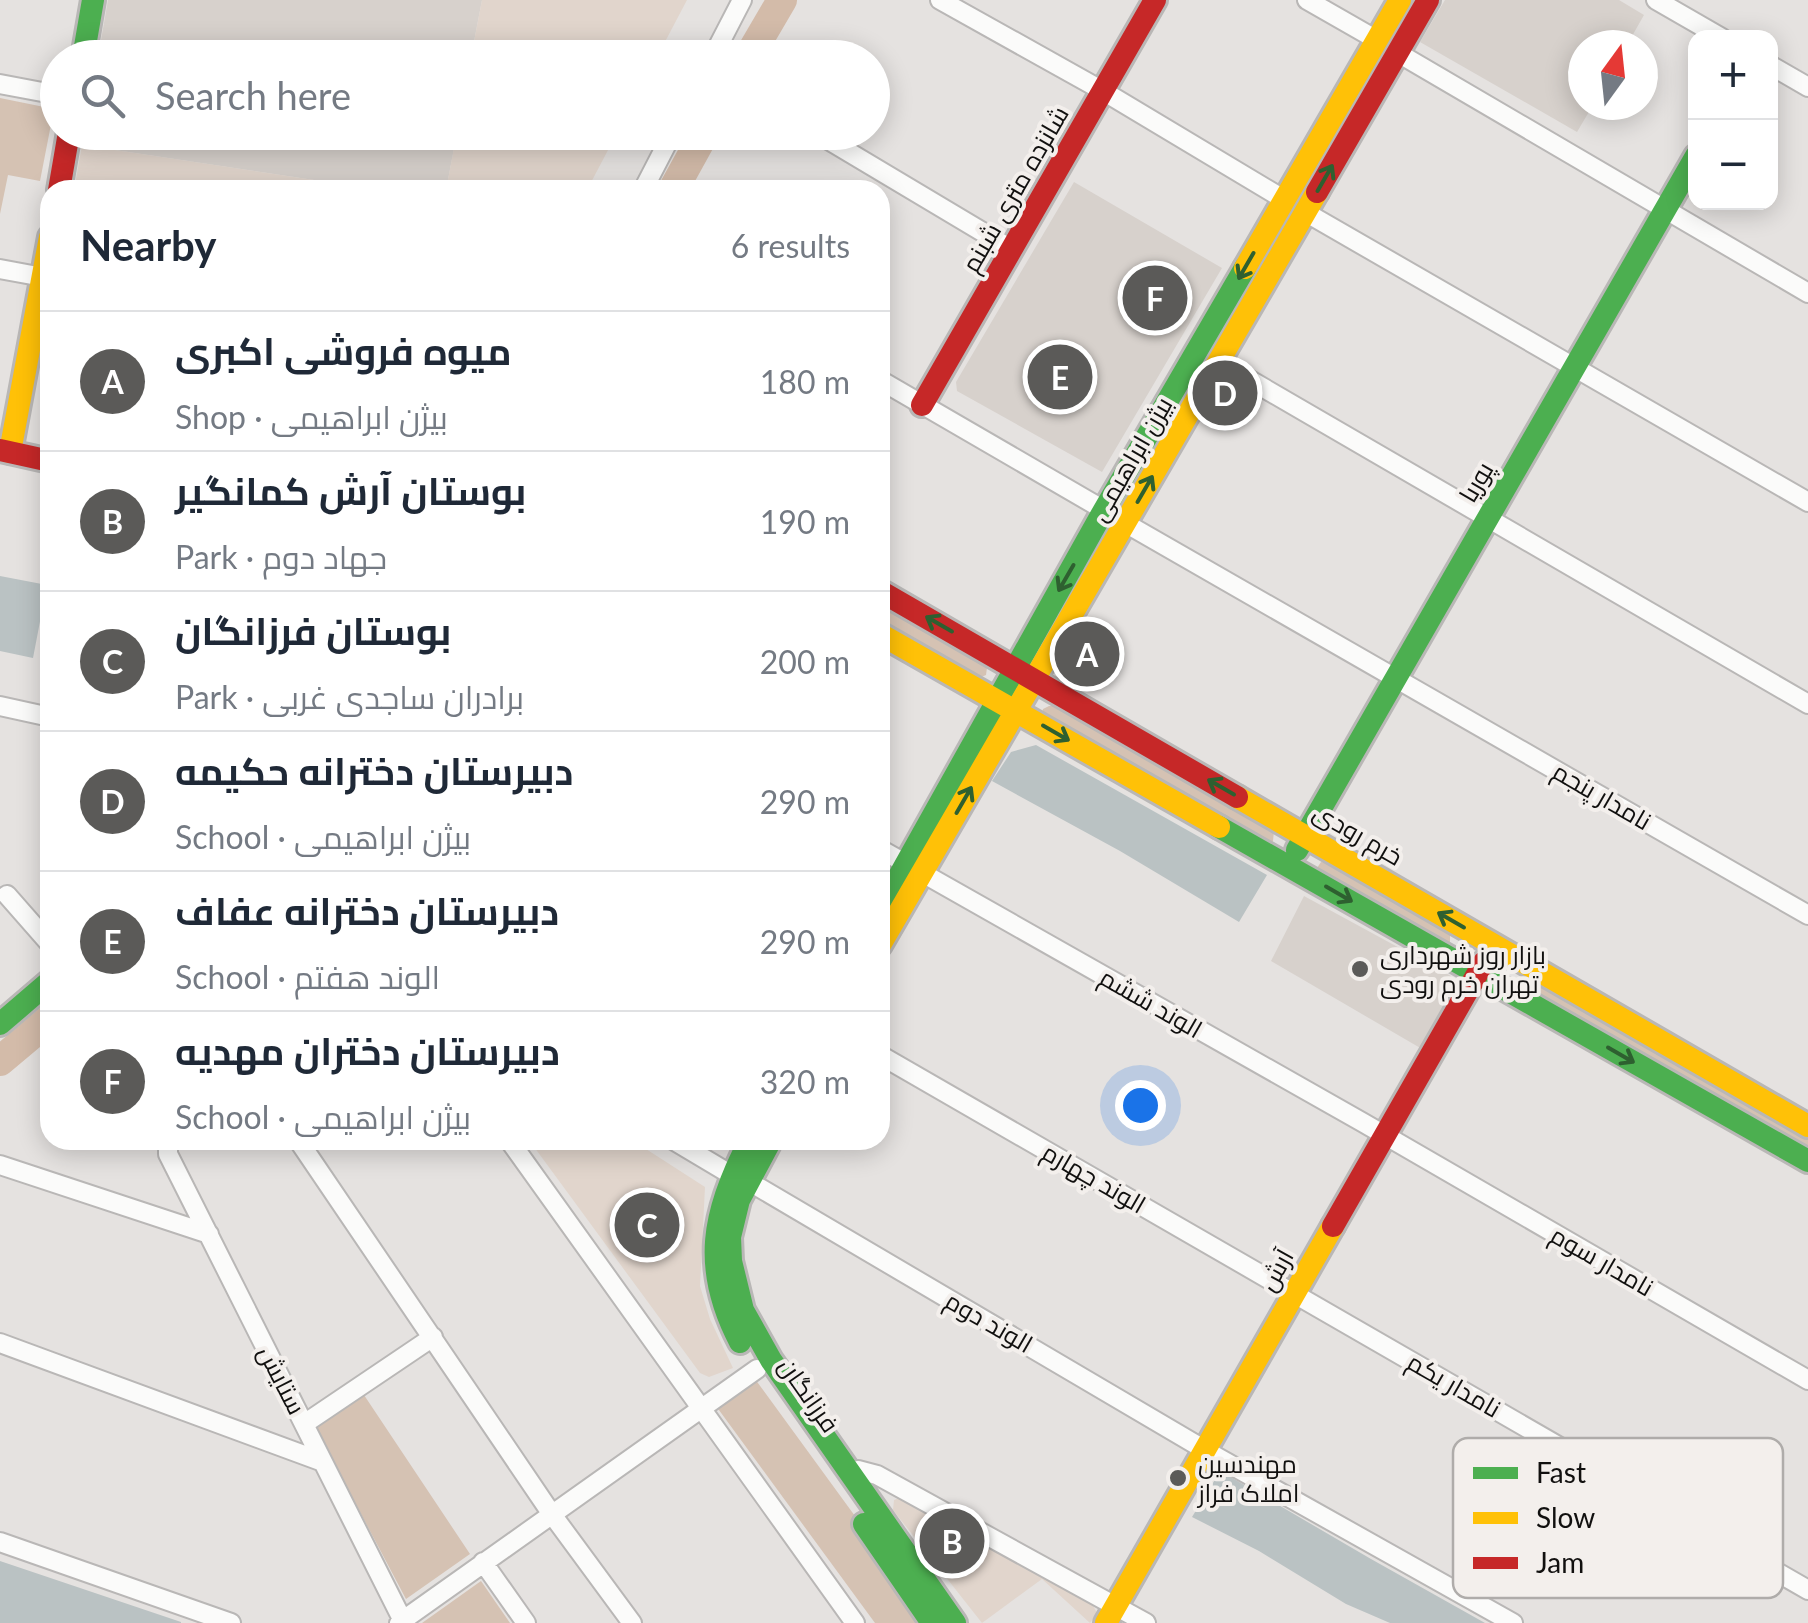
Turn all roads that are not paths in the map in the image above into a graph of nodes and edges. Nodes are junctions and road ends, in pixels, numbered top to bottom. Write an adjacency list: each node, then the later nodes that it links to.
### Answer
1 (94, 0): 10 (street)
2 (742, 0): 11 (street)
3 (940, 0): 17 (street)
4 (1155, 0): 17 (street, شانزده متری شبنم)
5 (1307, 0): 12 (street)
6 (1400, 0): 12 (street, بیژن ابراهیمی)
7 (1428, 0): 13 (street, بیژن ابراهیمی)
8 (1656, 0): 9 (street)
9 (1708, 30)
10 (86, 40)
11 (721, 40)
12 (1377, 40): 13 (street); 25 (street, بیژن ابراهیمی)
13 (1398, 53): 25 (street, بیژن ابراهیمی, one-way to 13); 26 (street)
14 (1778, 70): 16 (street)
15 (0, 84): 18 (street)
16 (1808, 87)
17 (1102, 91): 25 (street); 27 (street, شانزده متری شبنم)
18 (40, 92)
19 (66, 150): 23 (street)
20 (663, 150): 24 (street)
21 (845, 150): 27 (street)
22 (1688, 170): 26 (street, پوریا)
23 (60, 180)
24 (647, 180)
25 (1295, 206): 32 (street, بیژن ابراهیمی, one-way to 32); 33 (street, بیژن ابراهیمی); 34 (street)
26 (1664, 210): 30 (street); 34 (street, پوریا)
27 (1012, 250): 36 (street, شانزده متری شبنم)
28 (0, 268): 29 (street)
29 (40, 284)
30 (1808, 293)
31 (40, 303): 37 (street)
32 (1200, 348): 33 (street); 40 (street, بیژن ابراهیمی)
33 (1219, 362): 41 (street); 42 (street, بیژن ابراهیمی, one-way to 33)
34 (1574, 367): 39 (street); 41 (street, پوریا)
35 (890, 386): 36 (street)
36 (922, 405): 40 (street)
37 (5, 451): 38 (street)
38 (40, 458)
39 (1808, 502)
40 (1104, 510): 42 (street); 45 (street, بیژن ابراهیمی, one-way to 45)
41 (1487, 519): 46 (street, پوریا); 47 (street)
42 (1124, 523): 45 (street, بیژن ابراهیمی); 46 (street, نامدار پنجم)
43 (890, 596): 45 (street, خرم رودی, one-way to 43)
44 (890, 640): 49 (street)
45 (1024, 674): 49 (street, بیژن ابراهیمی); 51 (street, خرم رودی, one-way to 45)
46 (1396, 678): 51 (street, پوریا); 57 (street, نامدار پنجم)
47 (1808, 704)
48 (0, 706): 50 (street)
49 (1006, 706): 53 (street, one-way to 53); 54 (street, بیژن ابراهیمی)
50 (40, 715)
51 (1305, 836): 53 (street, پوریا); 60 (street, خرم رودی, one-way to 51)
52 (890, 854): 54 (street, الوند ششم)
53 (1288, 865): 61 (street, one-way to 61)
54 (914, 868): 56 (street, بیژن ابراهیمی); 58 (street, بیژن ابراهیمی); 66 (street, الوند ششم)
55 (7, 895): 59 (street)
56 (890, 898)
57 (1808, 915)
58 (890, 923)
59 (40, 933)
60 (1502, 949): 61 (street, آرش); 65 (street, خرم رودی)
61 (1485, 978): 66 (street, آرش); 73 (street, one-way to 73)
62 (40, 990): 63 (street)
63 (0, 1024)
64 (890, 1061): 77 (street, الوند چهارم)
65 (1808, 1126)
66 (1390, 1138): 77 (street, آرش); 81 (street, نامدار سوم)
67 (168, 1150): 76 (street, ستایش)
68 (305, 1150): 78 (street)
69 (516, 1150): 82 (street)
70 (691, 1150): 75 (street, الوند دوم)
71 (749, 1150): 75 (street)
72 (765, 1150): 75 (street)
73 (1808, 1161)
74 (0, 1165): 76 (street)
75 (746, 1182): 80 (street, فرزانگان); 85 (street, الوند دوم)
76 (209, 1234): 83 (street, ستایش)
77 (1301, 1296): 84 (street, نامدار یکم); 85 (street, آرش)
78 (433, 1337): 83 (street); 88 (street)
79 (0, 1343): 86 (street)
80 (764, 1364): 82 (street); 87 (street, فرزانگان)
81 (1808, 1380)
82 (700, 1408): 88 (street); 100 (street)
83 (304, 1424): 86 (street, ستایش)
84 (1546, 1438)
85 (1212, 1453): 92 (street, الوند دوم); 95 (street, آرش)
86 (323, 1462): 96 (street, ستایش)
87 (842, 1477): 95 (street); 101 (street, فرزانگان); 102 (street, فرزانگان)
88 (551, 1513): 90 (street); 99 (street)
89 (0, 1542): 97 (street)
90 (483, 1562): 96 (street); 98 (street)
91 (1783, 1576): 93 (street, نامدار یکم)
92 (1453, 1589)
93 (1808, 1590)
94 (1469, 1598): 103 (street, الوند دوم)
95 (1124, 1617)
96 (401, 1621)
97 (231, 1623)
98 (526, 1623)
99 (632, 1623)
100 (855, 1623)
101 (932, 1623)
102 (955, 1623)
103 (1513, 1623)

